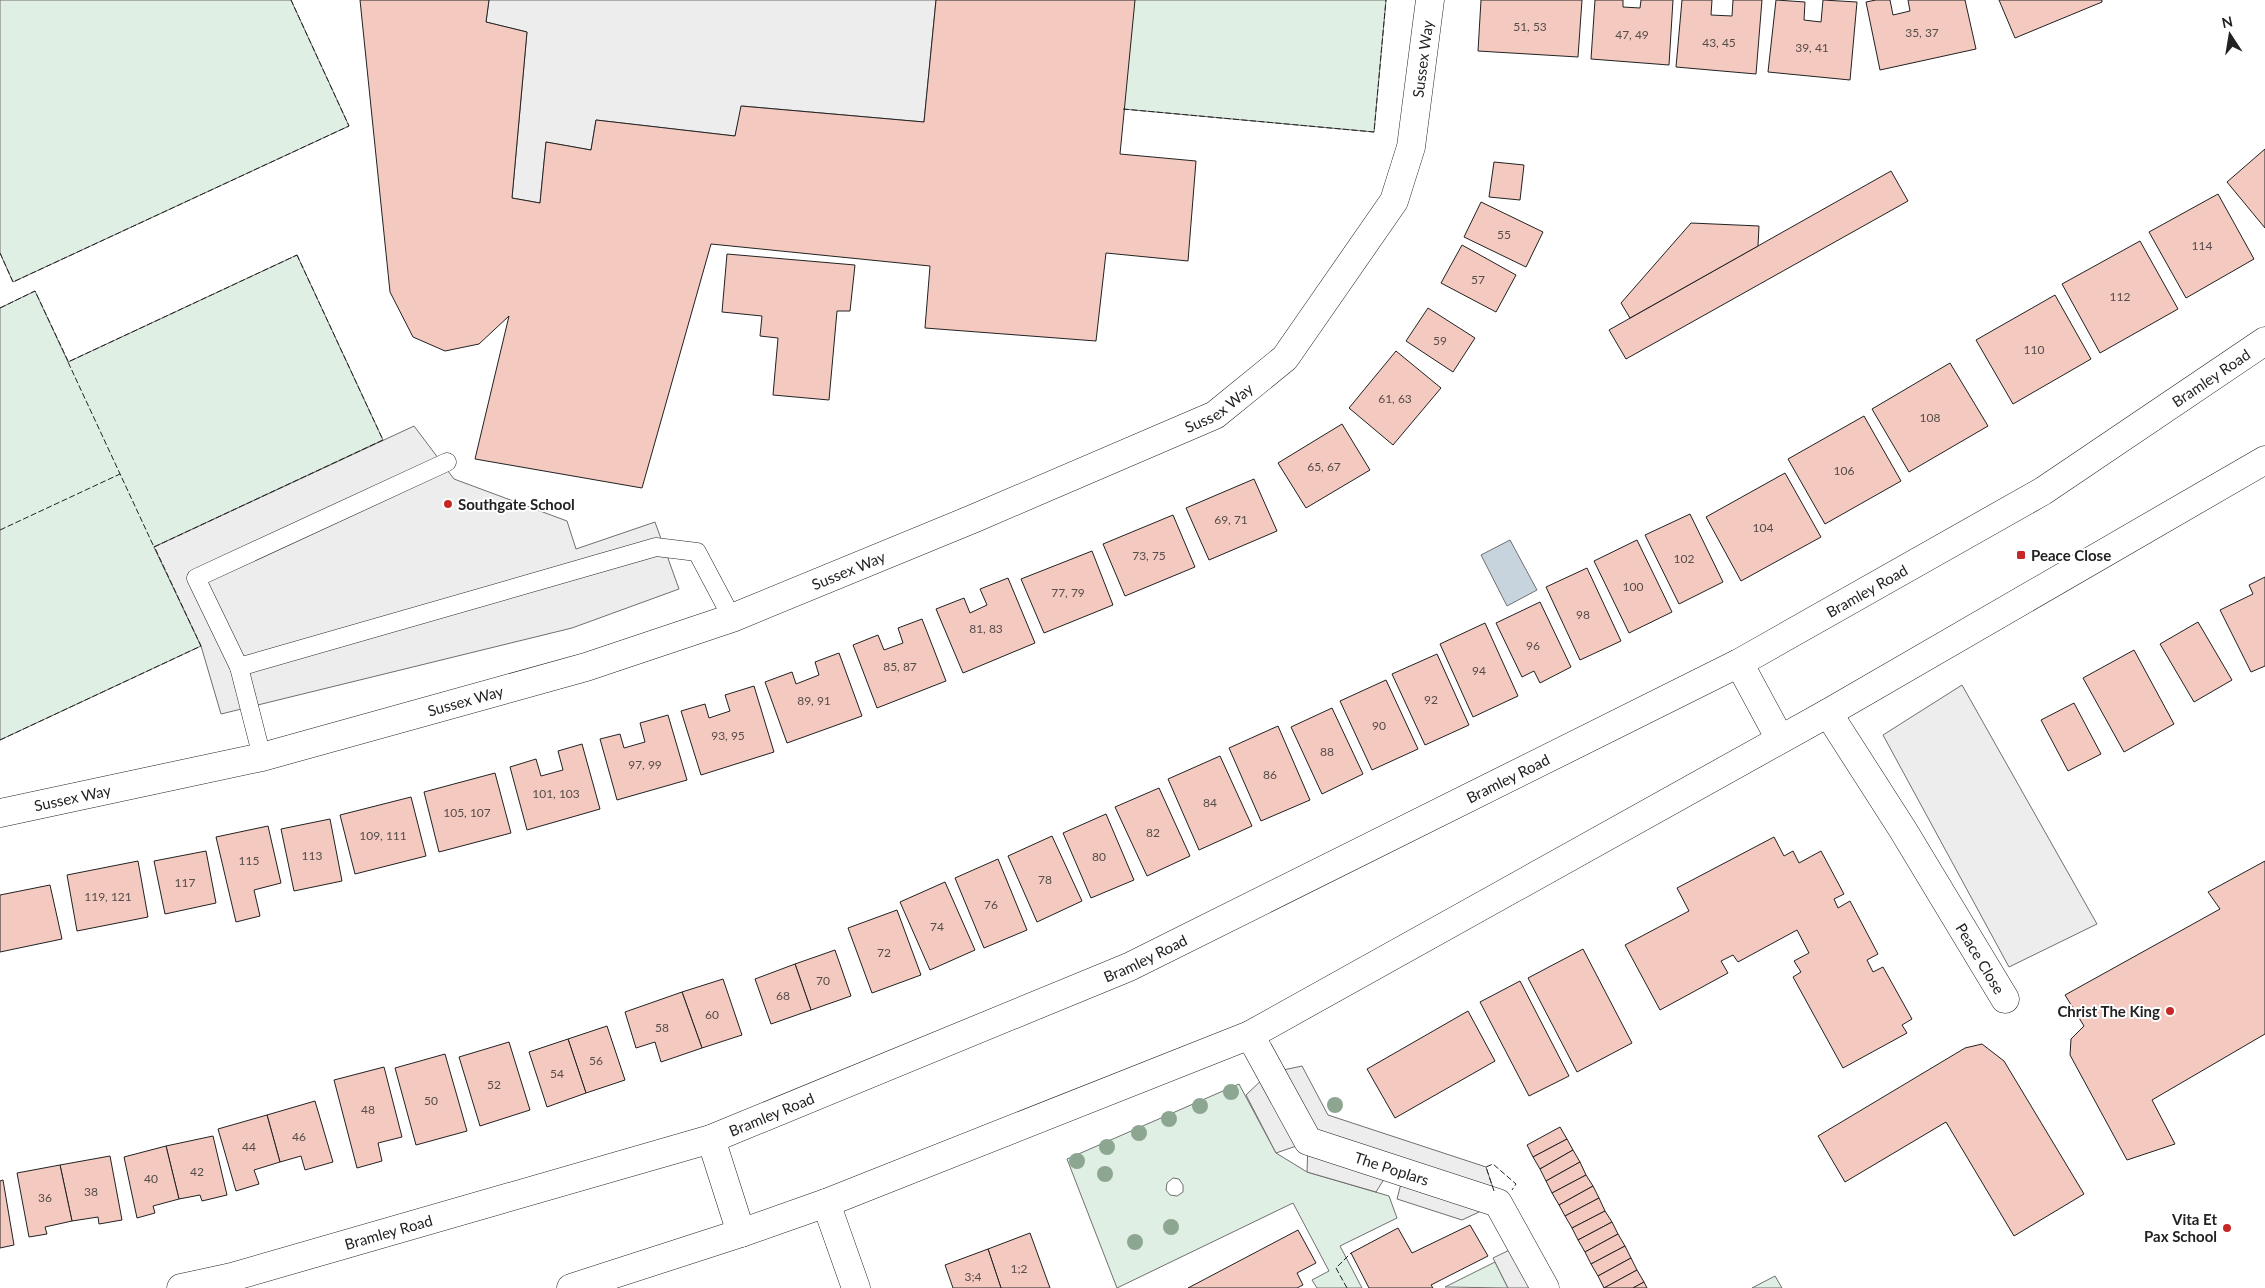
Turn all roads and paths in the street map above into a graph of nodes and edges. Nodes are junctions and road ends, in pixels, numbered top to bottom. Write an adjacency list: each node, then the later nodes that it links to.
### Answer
1 (1430, 0): 5 (street, Sussex Way)
2 (2265, 341): 6 (street, Bramley Road)
3 (2265, 460): 8 (street)
4 (447, 462): 7 (lane)
5 (732, 618): 7 (lane); 10 (street, Sussex Way)
6 (1739, 663): 9 (street); 14 (street, Bramley Road)
7 (239, 667): 10 (lane)
8 (1828, 713): 9 (street); 12 (street, Peace Close)
9 (1780, 739): 13 (street)
10 (262, 757): 11 (street, Sussex Way)
11 (0, 813)
12 (2005, 999)
13 (1250, 1035): 15 (street); 20 (street, The Poplars)
14 (711, 1139): 16 (street, Bramley Road); 17 (street, Bramley Road)
15 (826, 1203): 16 (street); 19 (street)
16 (742, 1233): 18 (street)
17 (181, 1288)
18 (571, 1288)
19 (856, 1288)
20 (1545, 1288)

